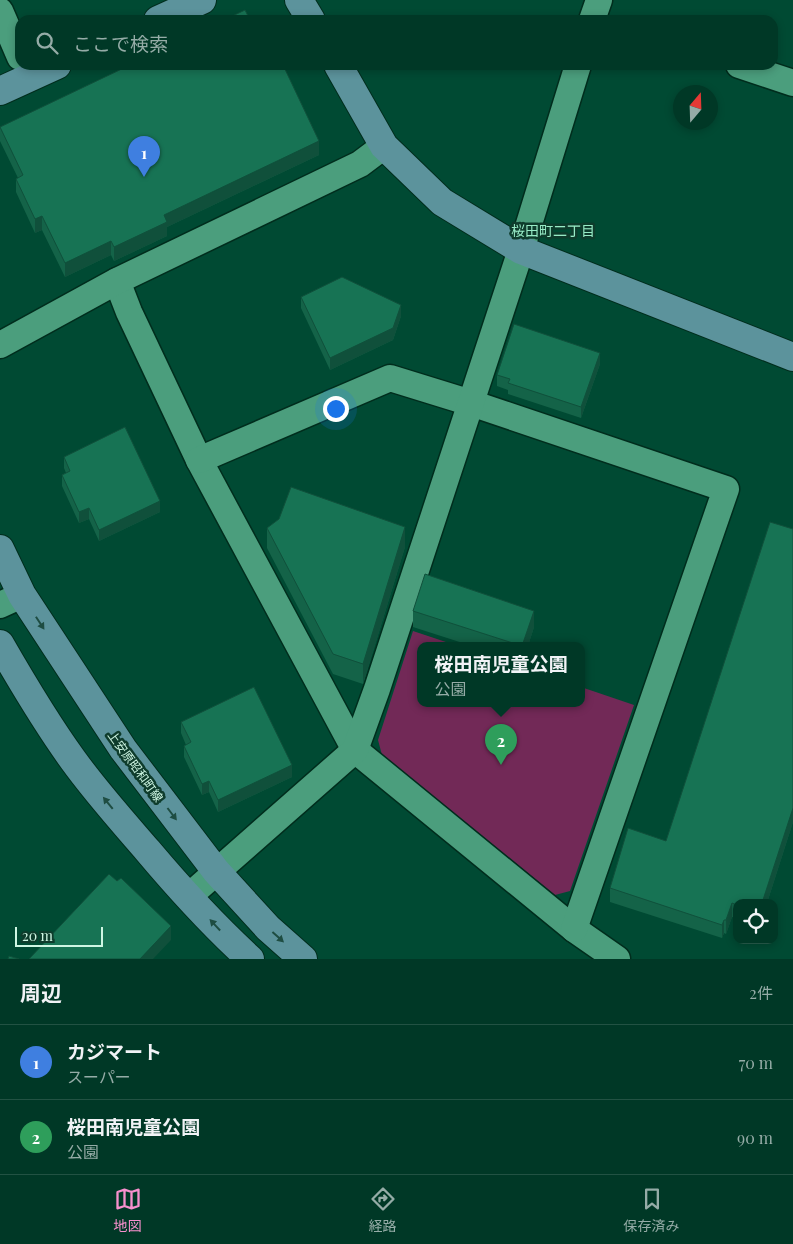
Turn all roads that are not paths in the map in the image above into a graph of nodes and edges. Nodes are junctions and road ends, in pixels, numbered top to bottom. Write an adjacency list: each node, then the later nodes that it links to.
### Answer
1 (202, 0): 4 (main road)
2 (299, 0): 5 (main road)
3 (0, 11): 6 (street)
4 (169, 15)
5 (308, 15)
6 (15, 45)
7 (20, 70): 12 (main road)
8 (341, 70): 13 (main road)
9 (576, 70): 14 (street)
10 (755, 70): 11 (street)
11 (793, 83)
12 (0, 91)
13 (384, 146): 14 (main road); 15 (street)
14 (521, 250): 17 (main road); 18 (street)
15 (117, 281): 16 (street); 19 (street)
16 (0, 345)
17 (793, 357)
18 (471, 403): 19 (street); 23 (street); 26 (street)
19 (199, 460): 23 (street)
20 (0, 549): 21 (main road, 上安原昭和町線)
21 (11, 600): 24 (main road, 上安原昭和町線, one-way to 24)
22 (0, 644): 25 (main road, one-way to 22)
23 (355, 750): 24 (street); 26 (street)
24 (216, 871): 25 (street); 28 (main road, 上安原昭和町線, one-way to 28)
25 (188, 897): 27 (main road, one-way to 25)
26 (574, 929): 29 (street)
27 (250, 959)
28 (303, 959)
29 (617, 959)

